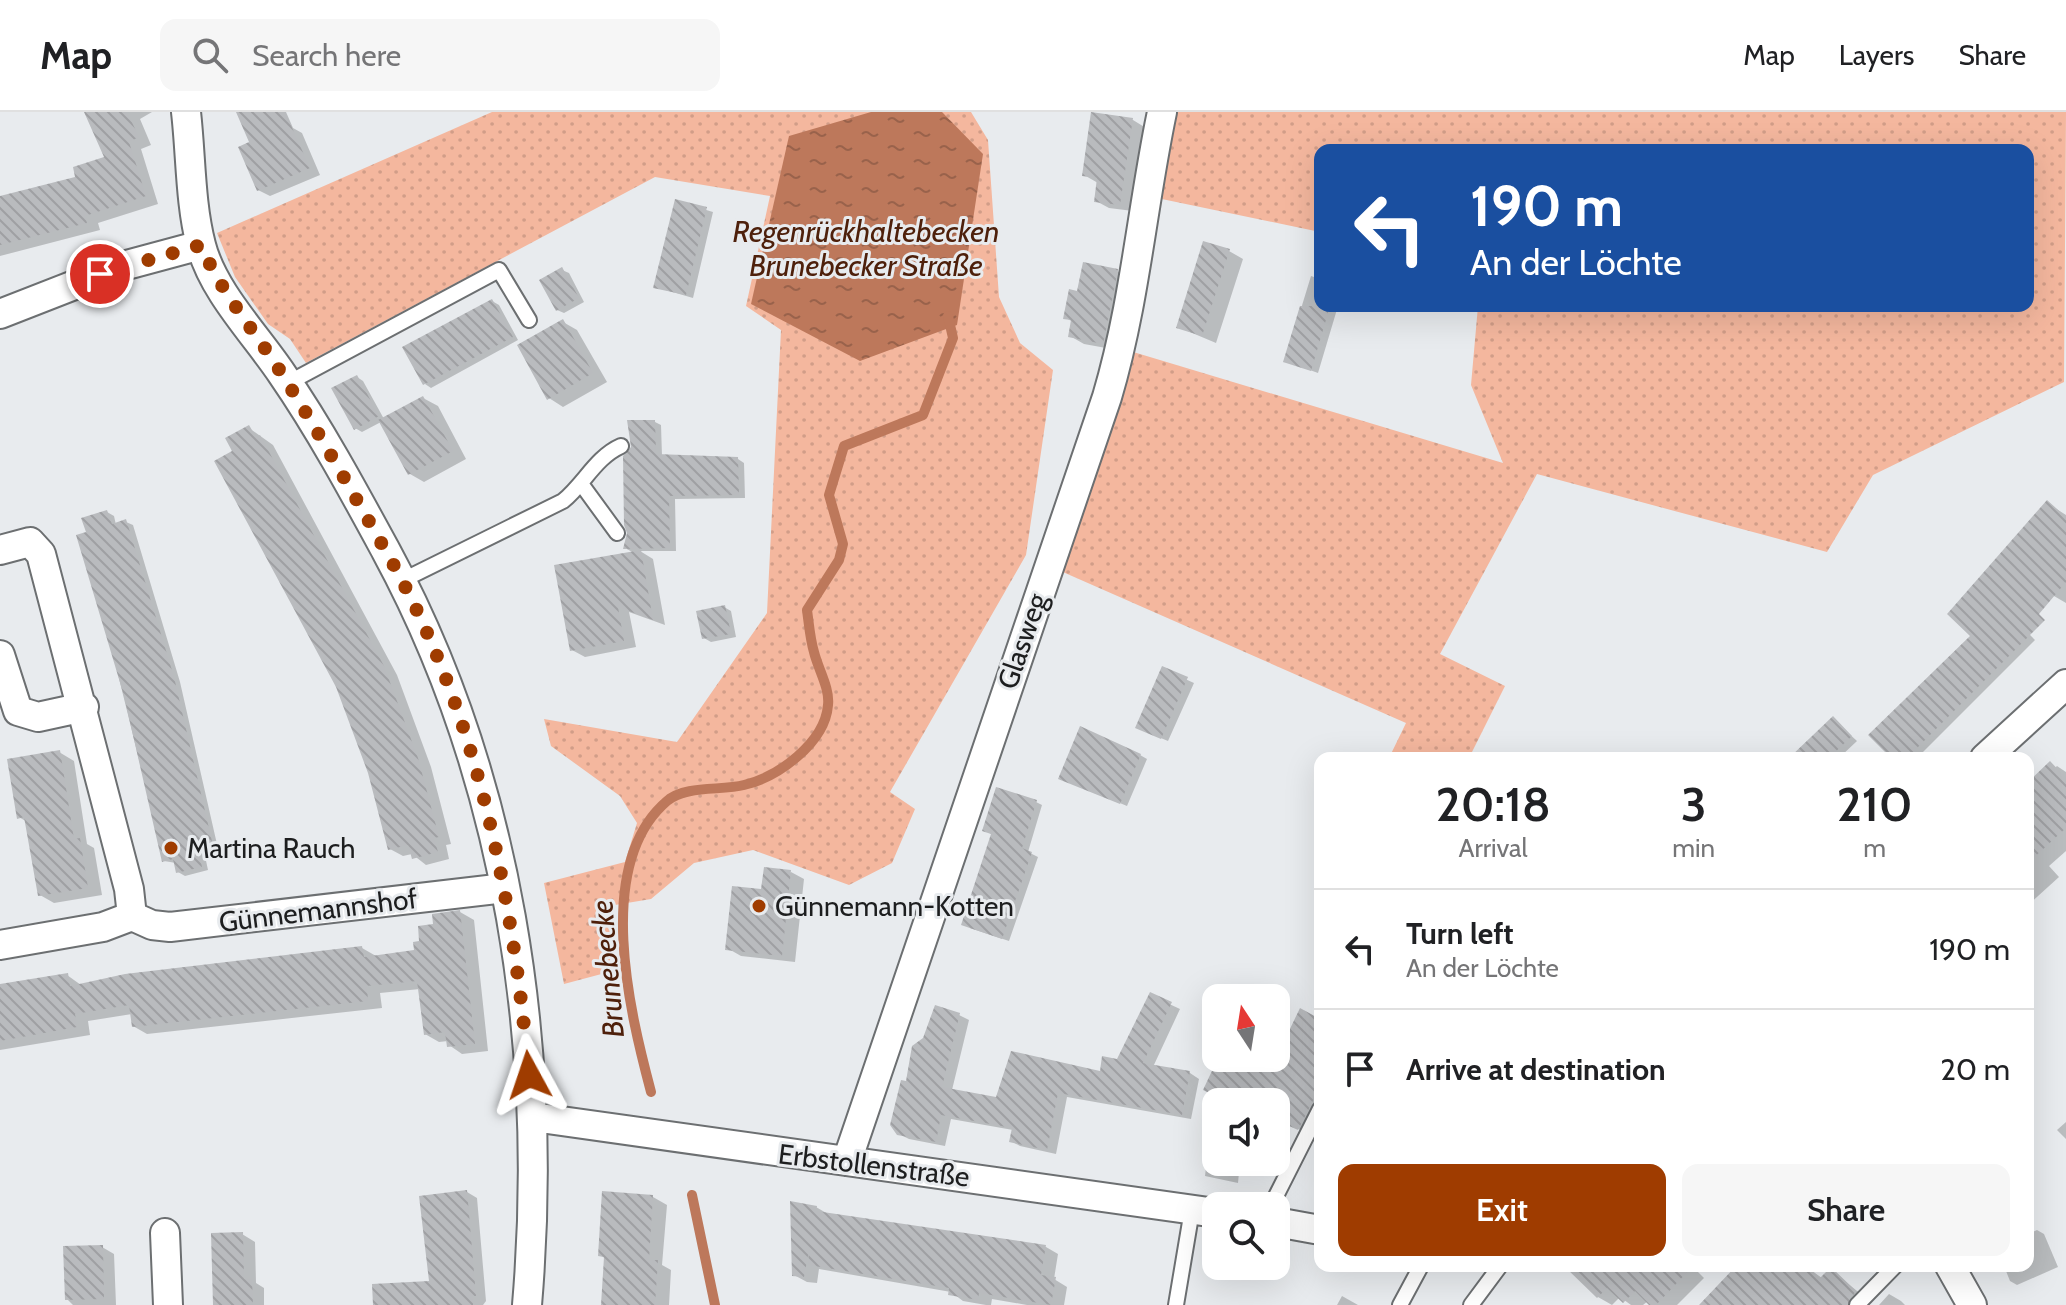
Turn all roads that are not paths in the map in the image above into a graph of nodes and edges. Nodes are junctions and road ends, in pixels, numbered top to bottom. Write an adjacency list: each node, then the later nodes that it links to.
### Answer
1 (186, 112): 3 (street)
2 (1162, 112): 21 (street, Glasweg)
3 (201, 245): 4 (street); 6 (street)
4 (0, 314)
5 (529, 320): 6 (lane)
6 (288, 383): 11 (street)
7 (621, 446): 8 (lane)
8 (582, 485): 9 (lane); 11 (lane)
9 (617, 533)
10 (0, 550): 14 (street)
11 (401, 581): 16 (street)
12 (0, 655): 14 (street)
13 (2066, 684): 15 (street)
14 (84, 707): 17 (street)
15 (1992, 752)
16 (505, 888): 17 (street, Günnemannshof); 19 (street)
17 (132, 916): 18 (street)
18 (0, 945)
19 (533, 1117): 21 (street, Erbstollenstraße); 33 (street)
20 (1314, 1121): 22 (lane)
21 (847, 1161): 23 (street, Erbstollenstraße)
22 (1278, 1192)
23 (1202, 1212)
24 (1202, 1219): 34 (lane)
25 (1290, 1225): 26 (street)
26 (1314, 1229)
27 (165, 1233): 32 (street)
28 (1418, 1272): 35 (lane)
29 (1496, 1272): 36 (lane)
30 (1889, 1272): 37 (lane)
31 (1953, 1272): 38 (street)
32 (168, 1305)
33 (527, 1305)
34 (1176, 1305)
35 (1400, 1305)
36 (1471, 1305)
37 (1857, 1305)
38 (1972, 1305)

